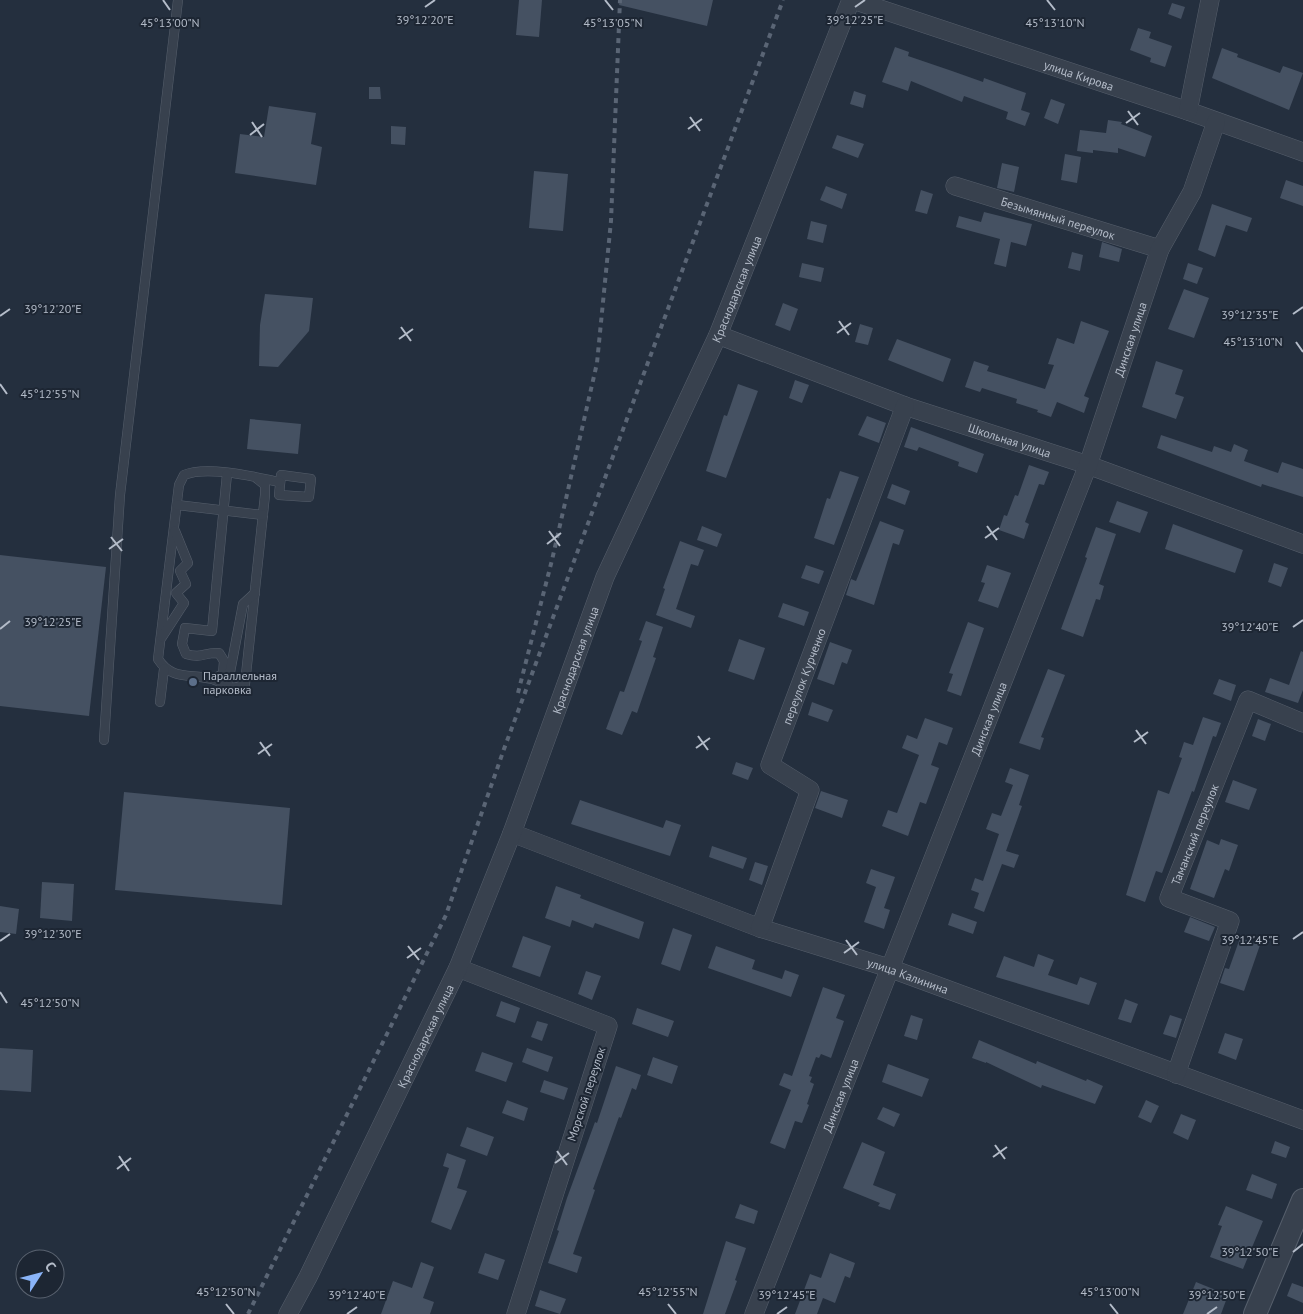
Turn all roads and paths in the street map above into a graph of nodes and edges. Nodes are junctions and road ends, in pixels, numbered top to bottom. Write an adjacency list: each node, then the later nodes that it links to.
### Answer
1 (178, 0): 27 (lane)
2 (852, 0): 4 (street, улица Кирова); 9 (street, Краснодарская улица)
3 (1210, 0): 4 (street)
4 (1188, 111): 5 (street, улица Кирова)
5 (1216, 122): 6 (street, улица Кирова); 8 (street, Динская улица)
6 (1303, 152)
7 (955, 186): 8 (street, Безымянный переулок)
8 (1160, 249): 11 (street, Динская улица)
9 (718, 335): 10 (street, Школьная улица); 28 (street, Краснодарская улица)
10 (905, 406): 11 (street, Школьная улица); 29 (street, переулок Курченко)
11 (1088, 465): 19 (street, Школьная улица); 31 (street, Динская улица)
12 (228, 474): 13 (lane); 15 (lane); 16 (lane)
13 (256, 477): 14 (lane); 14 (lane)
14 (265, 495): 17 (lane)
15 (177, 505): 16 (lane); 18 (lane)
16 (223, 511): 17 (lane); 23 (lane)
17 (263, 515): 20 (lane)
18 (174, 529): 21 (lane); 21 (lane)
19 (1303, 544)
20 (255, 593): 24 (lane); 24 (lane)
21 (160, 639): 22 (lane)
22 (164, 669): 23 (lane); 25 (lane)
23 (213, 680): 24 (lane)
24 (227, 688)
25 (160, 702)
26 (1303, 723): 32 (street, Таманский переулок)
27 (104, 740)
28 (512, 833): 29 (street, улица Калинина); 30 (street, Краснодарская улица)
29 (760, 928): 31 (street, улица Калинина)
30 (458, 968): 35 (street, Краснодарская улица); 36 (street, Морской переулок)
31 (889, 968): 32 (street, улица Калинина); 37 (street, Динская улица)
32 (1176, 1074): 33 (street, улица Калинина)
33 (1303, 1120)
34 (1303, 1200): 38 (street)
35 (288, 1314)
36 (516, 1314)
37 (754, 1314)
38 (1255, 1314)

